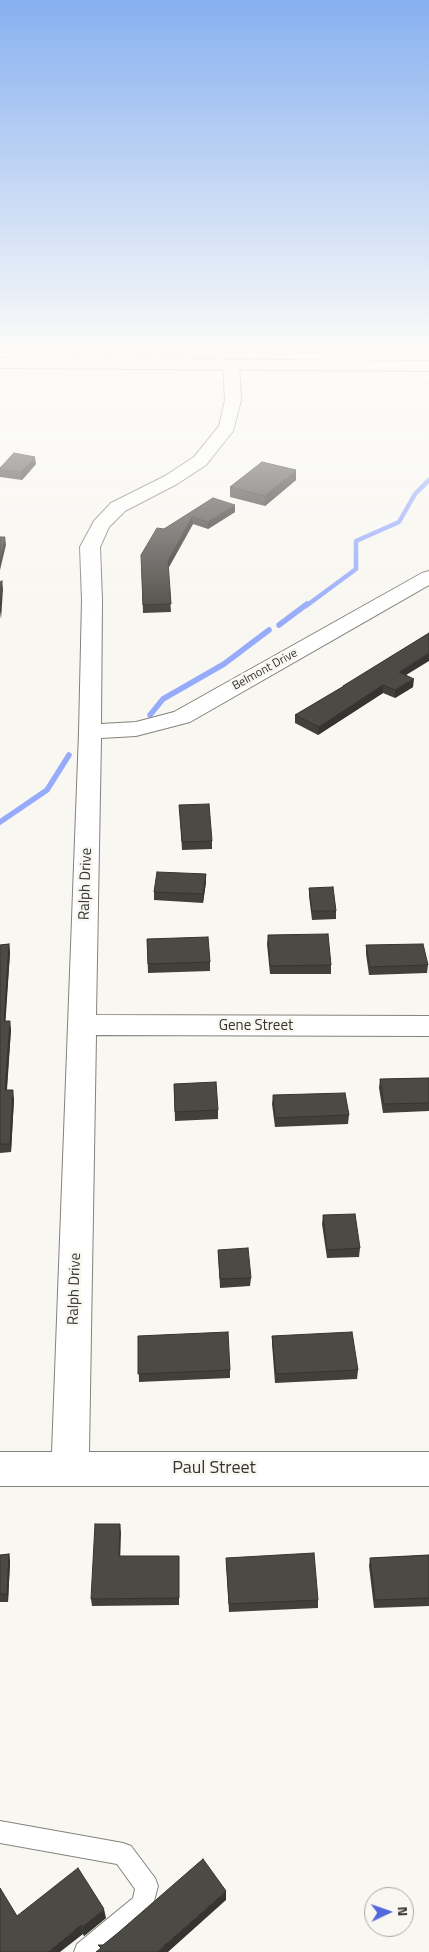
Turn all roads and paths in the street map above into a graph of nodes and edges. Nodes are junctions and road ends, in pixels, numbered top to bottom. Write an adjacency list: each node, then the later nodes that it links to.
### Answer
1 (217, 440): 3 (street, Ralph Drive)
2 (429, 577): 3 (street, Belmont Drive)
3 (90, 732): 4 (street, Ralph Drive)
4 (82, 1025): 5 (street, Gene Street); 8 (street, Ralph Drive)
5 (429, 1026)
6 (429, 1468): 8 (street, Paul Street)
7 (0, 1469): 8 (street, Paul Street)
8 (70, 1470)
9 (0, 1832): 10 (lane)
10 (85, 1952)

